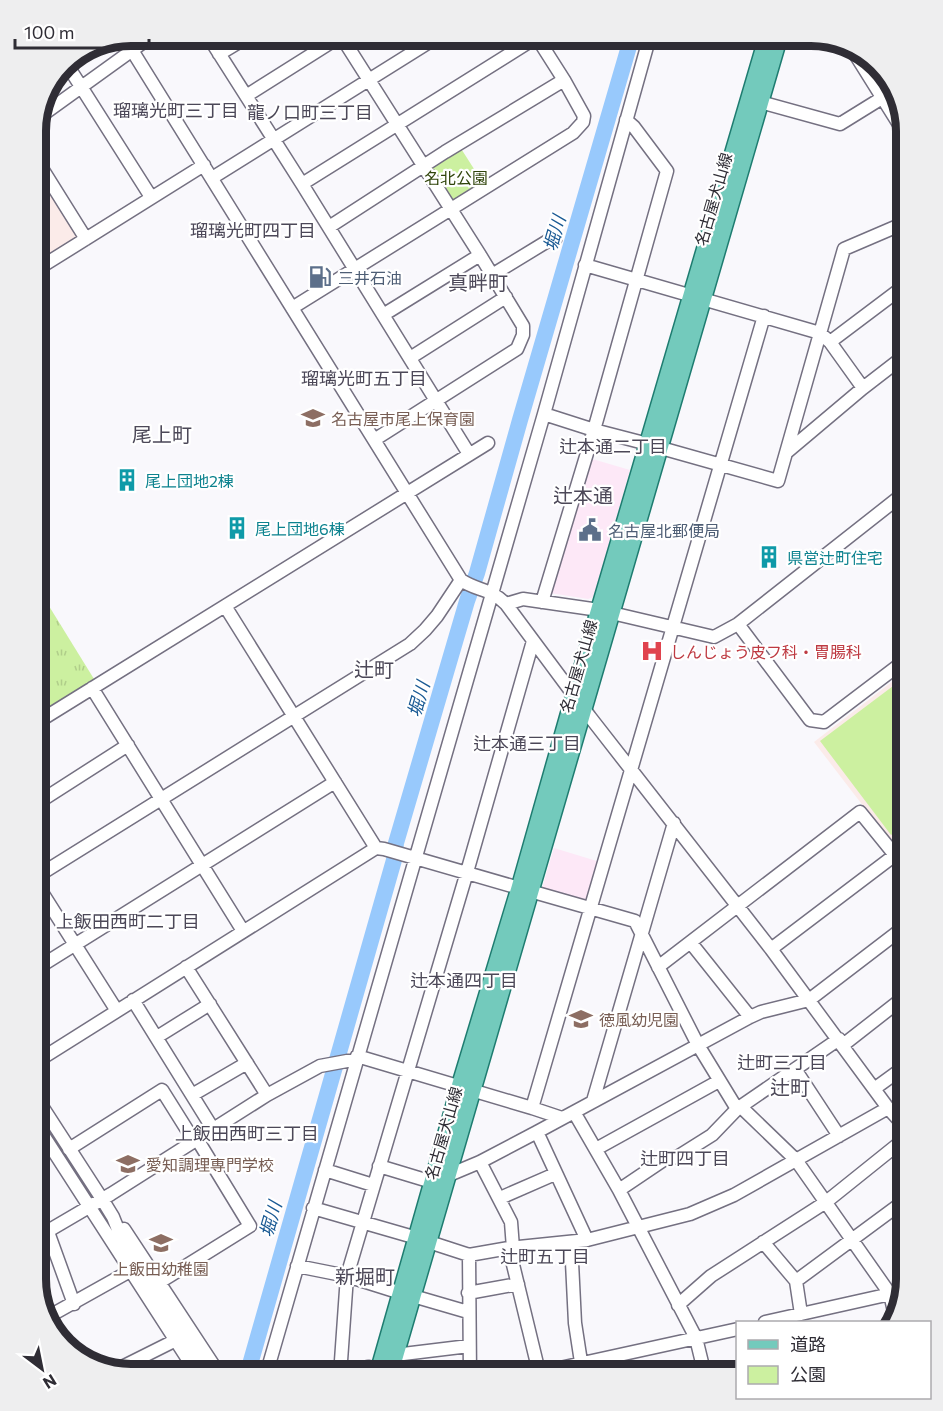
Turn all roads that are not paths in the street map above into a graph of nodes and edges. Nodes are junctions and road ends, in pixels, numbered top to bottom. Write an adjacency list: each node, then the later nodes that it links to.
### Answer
1 (129, 46): 27 (street)
2 (214, 46): 13 (street)
3 (232, 46): 13 (street)
4 (325, 46): 19 (street)
5 (348, 46): 16 (street)
6 (422, 46): 16 (street)
7 (125, 47): 18 (street)
8 (522, 47): 25 (street)
9 (543, 47): 17 (street)
10 (647, 47): 23 (street)
11 (764, 47): 46 (main road, 名古屋犬山線)
12 (777, 47): 21 (main road, 名古屋犬山線)
13 (219, 54): 19 (street)
14 (860, 62): 20 (street)
15 (71, 71): 18 (street)
16 (369, 80): 25 (street); 26 (street)
17 (564, 80): 28 (street); 33 (street)
18 (82, 86): 22 (street); 32 (street)
19 (246, 96): 26 (street)
20 (882, 98): 21 (street); 24 (street)
21 (760, 102): 46 (main road, 名古屋犬山線)
22 (49, 110)
23 (626, 120): 40 (street); 43 (street)
24 (896, 120)
25 (398, 125): 28 (street); 31 (street)
26 (273, 140): 30 (street); 31 (street)
27 (204, 165): 30 (street); 32 (street)
28 (424, 166): 33 (street); 34 (street)
29 (47, 177): 36 (street)
30 (212, 178): 47 (street)
31 (302, 184): 34 (street)
32 (151, 197): 36 (street)
33 (450, 210): 38 (street); 41 (street)
34 (329, 227): 41 (street)
35 (896, 227): 50 (street)
36 (86, 239): 39 (street)
37 (555, 240): 42 (street)
38 (480, 255): 42 (street); 48 (street)
39 (47, 263)
40 (585, 265): 43 (street); 56 (street)
41 (355, 268): 47 (street); 48 (street)
42 (492, 275): 45 (street)
43 (636, 280): 46 (street); 57 (street)
44 (896, 292): 51 (street)
45 (506, 297): 52 (street); 55 (street)
46 (697, 297): 49 (street); 60 (main road, 名古屋犬山線)
47 (292, 308): 58 (street)
48 (383, 315): 52 (street)
49 (764, 316): 50 (street); 63 (street)
50 (820, 333): 51 (street); 61 (street)
51 (830, 342): 54 (street)
52 (410, 358): 55 (street)
53 (896, 362): 54 (street)
54 (863, 387): 61 (street)
55 (437, 401): 58 (street); 62 (street)
56 (544, 414): 57 (street); 67 (street)
57 (594, 430): 60 (street); 68 (street)
58 (374, 440): 64 (street)
59 (488, 443): 62 (street)
60 (654, 446): 63 (street); 71 (main road, 名古屋犬山線)
61 (786, 452): 63 (street)
62 (469, 454): 64 (street)
63 (720, 465): 73 (street)
64 (408, 493): 66 (street); 70 (street)
65 (896, 500): 72 (street)
66 (464, 582): 67 (street); 80 (street)
67 (488, 591): 69 (street); 89 (street)
68 (542, 602): 69 (street); 71 (street)
69 (506, 604): 74 (street)
70 (225, 606): 76 (street); 80 (street)
71 (605, 612): 73 (street); 77 (main road, 名古屋犬山線); 78 (main road, 名古屋犬山線)
72 (738, 624): 73 (street); 75 (street)
73 (672, 627): 82 (street)
74 (533, 641): 77 (street); 92 (street)
75 (896, 667)
76 (92, 688): 79 (street); 81 (street)
77 (574, 694): 78 (street); 93 (main road, 名古屋犬山線)
78 (584, 708): 82 (street); 93 (main road, 名古屋犬山線)
79 (46, 716)
80 (296, 716): 83 (street); 85 (street)
81 (128, 746): 84 (street); 85 (street)
82 (631, 769): 86 (street); 96 (street)
83 (335, 782): 87 (street); 90 (street)
84 (46, 797)
85 (161, 799): 90 (street); 91 (street)
86 (674, 824): 95 (street); 98 (street)
87 (383, 849): 89 (street); 97 (street)
88 (895, 855): 95 (street); 102 (street)
89 (411, 856): 92 (street); 116 (street)
90 (203, 865): 97 (street); 101 (street)
91 (46, 871)
92 (467, 872): 93 (street); 119 (street)
93 (525, 889): 96 (street); 122 (main road, 名古屋犬山線)
94 (46, 898): 101 (street)
95 (738, 906): 100 (street); 102 (street)
96 (591, 908): 98 (street); 129 (street)
97 (243, 931): 104 (street)
98 (642, 933): 105 (street); 126 (street)
99 (896, 933): 107 (street)
100 (690, 943): 105 (street); 111 (street)
101 (75, 944): 103 (street); 110 (street)
102 (771, 949): 107 (street)
103 (46, 962)
104 (186, 967): 106 (street); 109 (street)
105 (658, 967): 114 (street)
106 (134, 1000): 110 (street); 112 (street)
107 (809, 1000): 111 (street); 113 (street)
108 (896, 1003): 113 (street)
109 (210, 1004): 112 (street); 117 (street)
110 (117, 1011): 115 (street)
111 (750, 1017): 114 (street)
112 (157, 1037): 124 (street)
113 (841, 1042): 118 (street); 123 (street)
114 (698, 1045): 121 (street); 126 (street)
115 (46, 1056)
116 (353, 1059): 119 (street); 125 (street); 145 (street)
117 (247, 1063): 124 (street); 125 (street)
118 (795, 1070): 127 (street); 136 (street)
119 (407, 1071): 122 (street); 144 (street)
120 (896, 1073): 123 (street)
121 (719, 1081): 127 (street); 141 (street)
122 (467, 1089): 129 (street); 147 (main road, 名古屋犬山線); 148 (main road, 名古屋犬山線)
123 (874, 1089): 128 (street)
124 (192, 1095): 134 (street)
125 (267, 1095): 134 (street)
126 (594, 1101): 130 (street)
127 (738, 1107): 142 (street); 150 (street)
128 (888, 1107): 132 (street); 136 (street)
129 (532, 1108): 133 (street)
130 (574, 1112): 133 (street); 141 (street)
131 (46, 1113): 140 (street)
132 (896, 1116)
133 (562, 1118): 135 (street)
134 (213, 1129): 138 (street)
135 (537, 1132): 143 (street); 146 (street)
136 (839, 1136): 142 (street)
137 (46, 1140): 154 (street)
138 (195, 1140): 140 (street); 152 (street); 173 (street)
139 (896, 1146): 153 (street)
140 (69, 1149): 152 (street)
141 (596, 1149): 150 (street)
142 (796, 1160): 153 (street); 159 (street)
143 (480, 1162): 147 (street); 151 (street)
144 (379, 1166): 148 (street); 149 (street)
145 (325, 1170): 149 (street); 156 (street)
146 (555, 1174): 151 (street); 162 (street)
147 (449, 1175): 161 (main road, 名古屋犬山線)
148 (432, 1182): 161 (main road, 名古屋犬山線)
149 (373, 1185): 158 (street)
150 (619, 1191): 159 (street)
151 (501, 1198): 167 (street)
152 (102, 1199): 154 (street); 157 (street)
153 (826, 1202): 163 (street); 165 (street)
154 (90, 1207): 160 (street); 170 (street)
155 (896, 1207): 163 (street)
156 (314, 1208): 158 (street); 169 (street)
157 (113, 1217): 173 (street); 193 (street)
158 (362, 1223): 161 (street); 171 (street)
159 (639, 1227): 162 (street); 180 (street)
160 (46, 1233)
161 (423, 1240): 168 (street); 177 (main road, 名古屋犬山線)
162 (587, 1240): 164 (street)
163 (852, 1240): 172 (street); 178 (street)
164 (571, 1242): 167 (street); 201 (street)
165 (763, 1242): 172 (street); 180 (street)
166 (46, 1244): 179 (street)
167 (511, 1248): 168 (street); 174 (street)
168 (469, 1255): 175 (street)
169 (297, 1266): 171 (street); 195 (street)
170 (130, 1271): 179 (street); 188 (street)
171 (346, 1276): 177 (street); 196 (street)
172 (796, 1281): 184 (street)
173 (160, 1282): 194 (street)
174 (518, 1284): 175 (street); 200 (street)
175 (468, 1293): 182 (street)
176 (896, 1293): 178 (street)
177 (407, 1294): 182 (street); 190 (main road, 名古屋犬山線); 197 (main road, 名古屋犬山線)
178 (890, 1294): 181 (street); 184 (street)
179 (74, 1304): 183 (street)
180 (678, 1305): 187 (street)
181 (893, 1305)
182 (468, 1312): 189 (street)
183 (54, 1314)
184 (801, 1314): 185 (street)
185 (773, 1321)
186 (736, 1329): 187 (street)
187 (696, 1338): 202 (street); 203 (street)
188 (176, 1340): 191 (street); 192 (street)
189 (468, 1346): 190 (street); 199 (street)
190 (395, 1355): 198 (main road, 名古屋犬山線)
191 (128, 1364)
192 (191, 1364)
193 (202, 1364)
194 (213, 1364)
195 (269, 1364)
196 (342, 1364)
197 (385, 1364)
198 (388, 1364)
199 (469, 1364)
200 (531, 1364)
201 (581, 1364)
202 (600, 1364)
203 (702, 1364)

